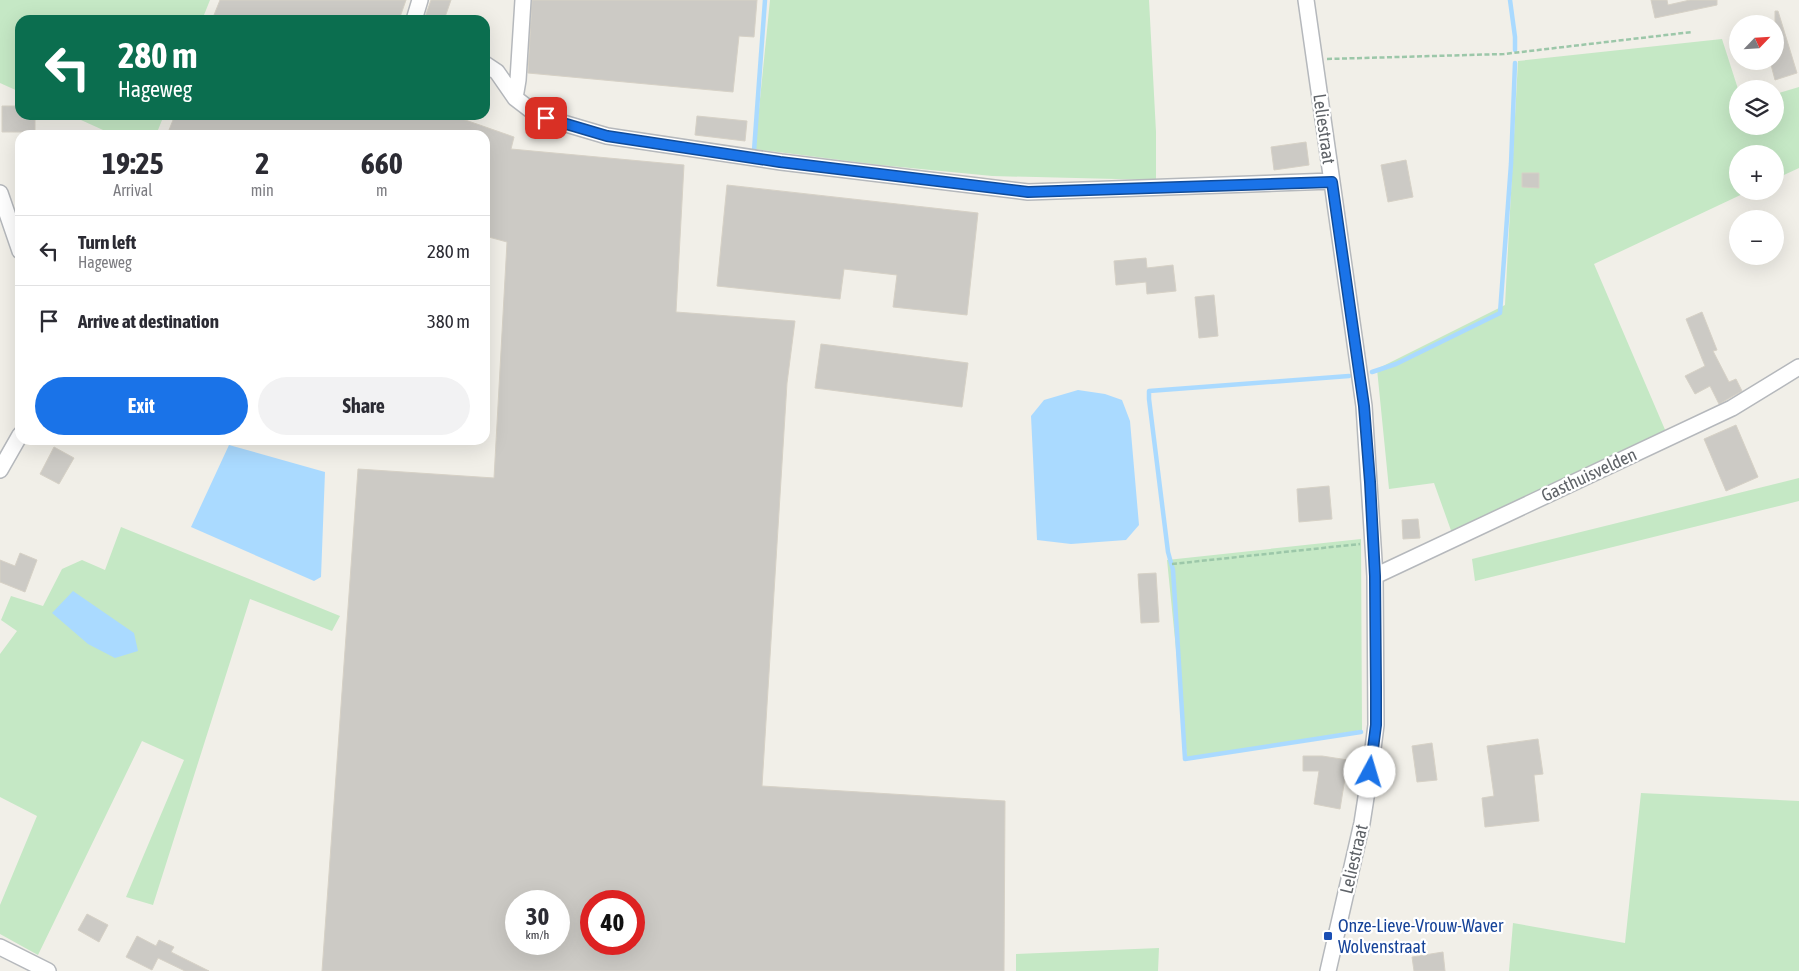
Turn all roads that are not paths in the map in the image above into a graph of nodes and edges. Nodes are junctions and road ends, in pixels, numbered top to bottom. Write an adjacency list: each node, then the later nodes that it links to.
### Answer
1 (420, 0): 4 (street)
2 (523, 0): 6 (street)
3 (1306, 0): 7 (street, Leliestraat)
4 (416, 15)
5 (490, 67): 6 (street)
6 (516, 98): 7 (street)
7 (1332, 182): 13 (street, Leliestraat)
8 (0, 193): 9 (street)
9 (15, 236)
10 (1799, 367): 13 (street, Gasthuisvelden)
11 (15, 444): 12 (street)
12 (0, 470)
13 (1375, 576): 16 (street, Leliestraat)
14 (0, 947): 15 (street)
15 (48, 971)
16 (1328, 971)

